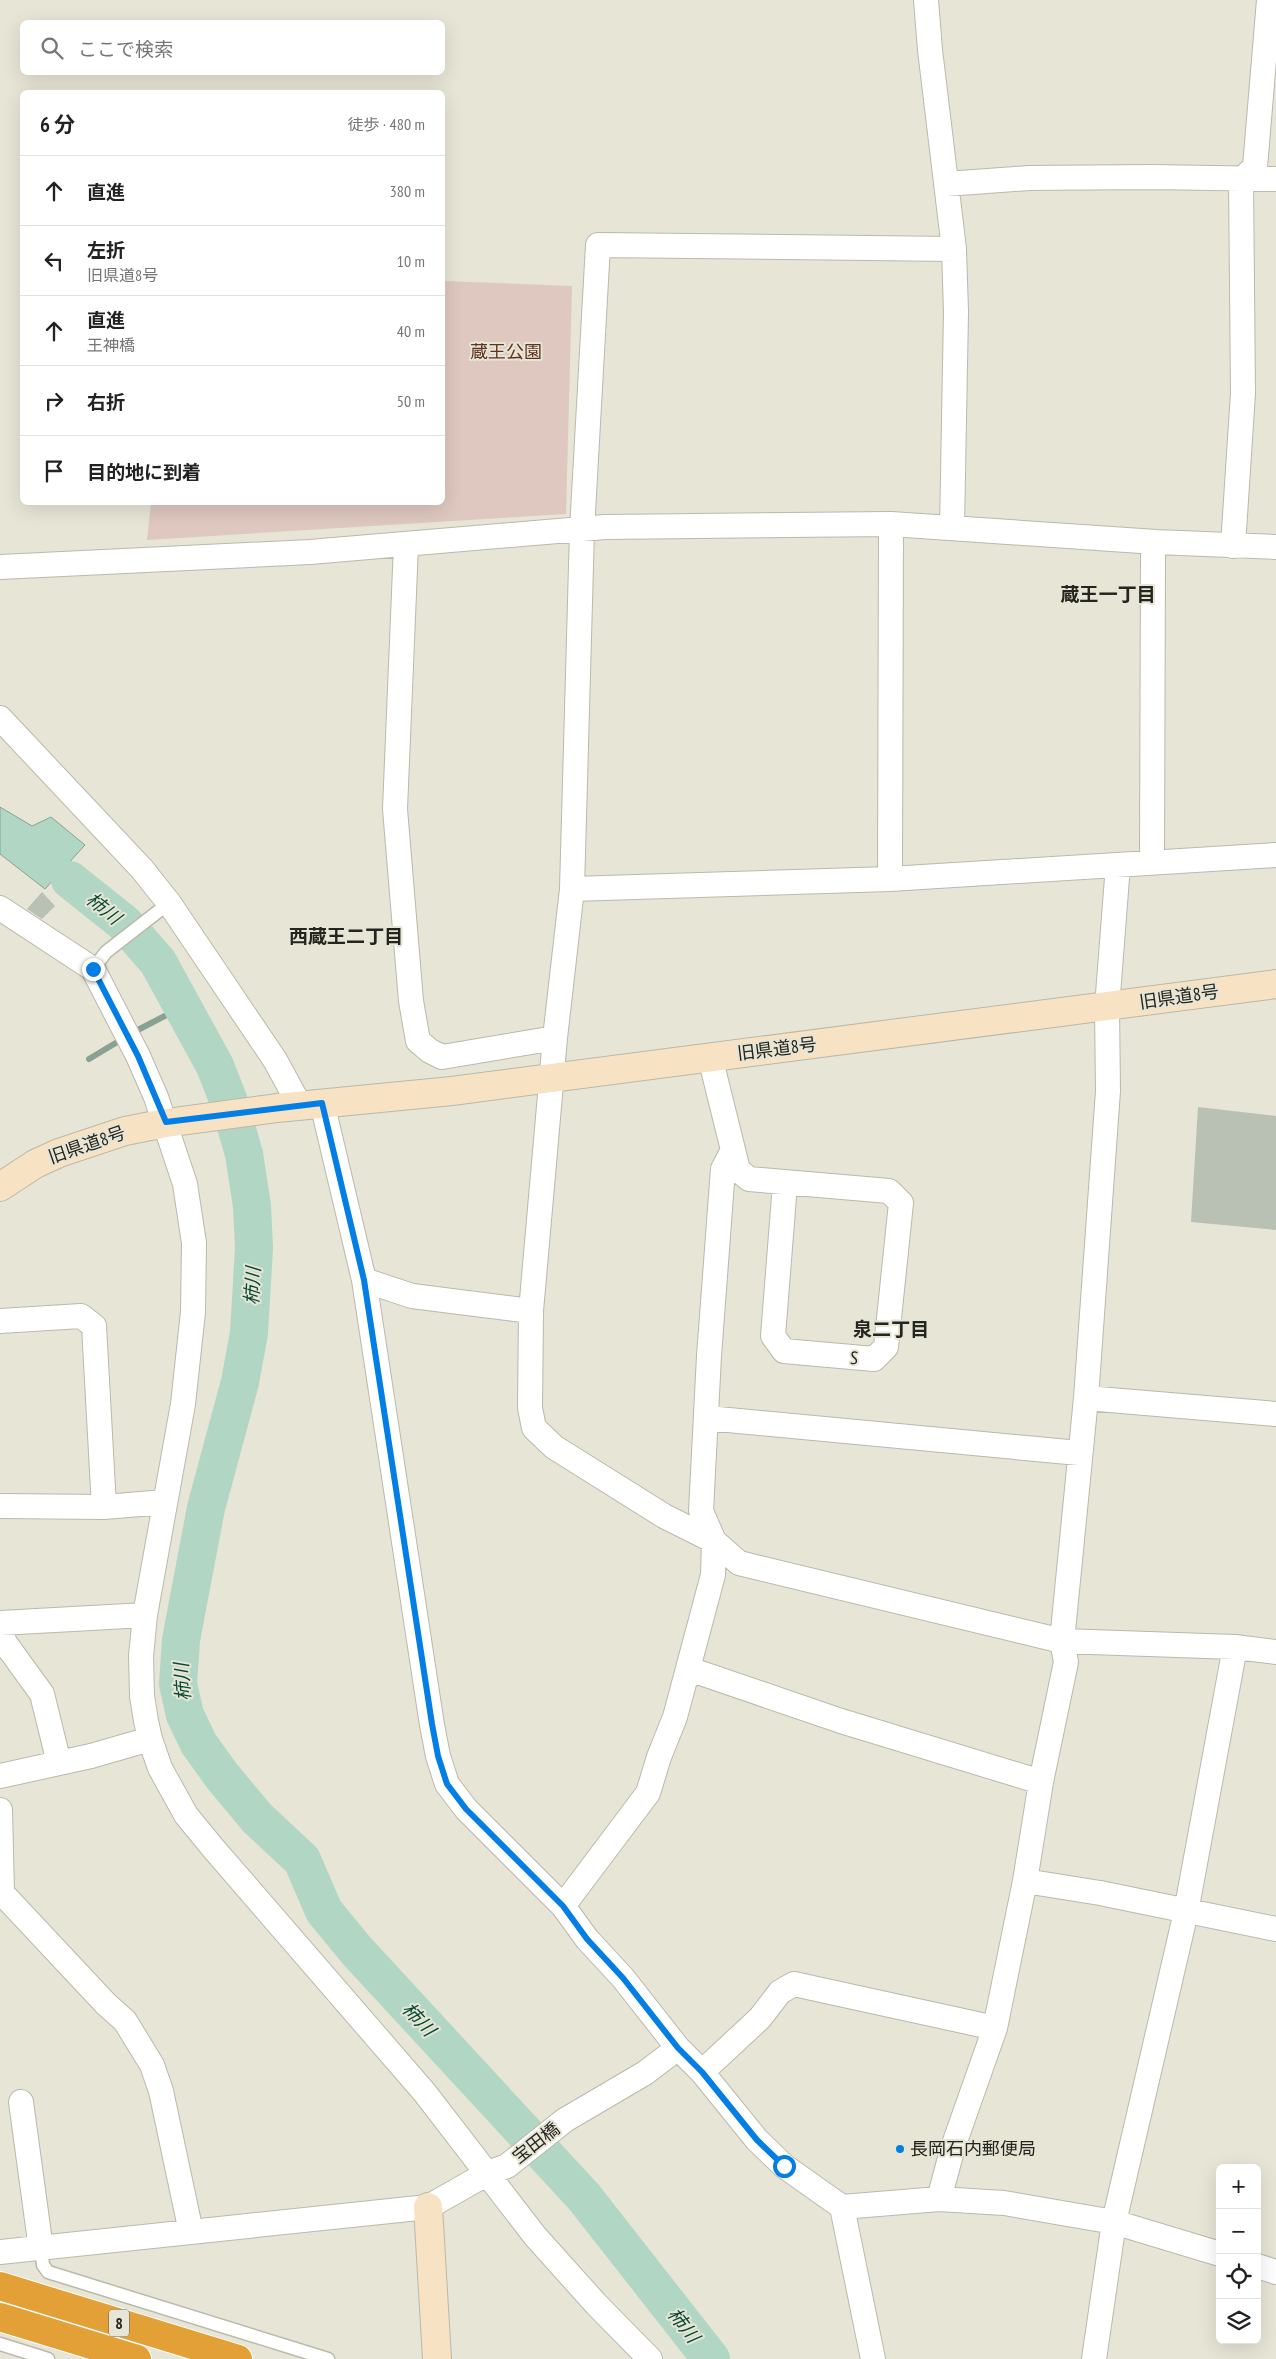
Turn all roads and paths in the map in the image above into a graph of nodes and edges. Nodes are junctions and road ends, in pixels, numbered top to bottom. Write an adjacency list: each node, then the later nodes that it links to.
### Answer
1 (926, 0): 5 (street)
2 (1269, 0): 4 (street)
3 (1276, 179): 4 (street)
4 (1241, 180): 5 (street); 12 (street)
5 (946, 184): 6 (street)
6 (954, 250): 8 (street); 9 (street)
7 (891, 524): 8 (street); 9 (street); 19 (street)
8 (952, 528): 10 (street)
9 (582, 530): 11 (street); 20 (street)
10 (1156, 542): 12 (street); 17 (street)
11 (406, 544): 14 (street); 26 (street)
12 (1233, 546): 13 (street)
13 (1276, 547)
14 (0, 567)
15 (0, 718): 21 (street)
16 (1276, 855): 17 (street)
17 (1152, 862): 18 (street)
18 (1118, 864): 19 (street); 25 (street)
19 (890, 879): 20 (street)
20 (572, 889): 26 (street)
21 (164, 907): 23 (lane); 29 (street)
22 (0, 908): 23 (street)
23 (100, 961): 30 (street)
24 (1276, 984): 25 (street, 旧県道8号)
25 (1107, 1007): 27 (street, 旧県道8号); 37 (street)
26 (555, 1038): 28 (street)
27 (710, 1057): 28 (street, 旧県道8号); 31 (street, S)
28 (553, 1078): 29 (street, 旧県道8号); 35 (street)
29 (300, 1106): 30 (street, 旧県道8号); 34 (street)
30 (173, 1122): 33 (street, 旧県道8号); 41 (street)
31 (733, 1150): 32 (street, S); 39 (street)
32 (785, 1184): 32 (street, S)
33 (0, 1186)
34 (364, 1280): 35 (street); 59 (street)
35 (531, 1311): 44 (street)
36 (0, 1321): 43 (street)
37 (1086, 1398): 38 (street); 40 (street)
38 (1276, 1414)
39 (707, 1418): 40 (street); 44 (street)
40 (1079, 1453): 48 (street)
41 (165, 1502): 43 (street); 45 (street)
42 (0, 1506): 43 (street)
43 (104, 1507)
44 (714, 1541): 48 (street); 51 (street)
45 (145, 1615): 46 (street); 52 (street)
46 (0, 1623)
47 (0, 1628): 53 (street)
48 (1062, 1641): 49 (street); 55 (street)
49 (1235, 1648): 50 (street); 60 (street)
50 (1276, 1652)
51 (689, 1669): 55 (street); 59 (street)
52 (150, 1739): 53 (street); 66 (street)
53 (59, 1763): 54 (street)
54 (0, 1776)
55 (1041, 1782): 57 (street)
56 (0, 1810): 58 (street)
57 (1025, 1881): 60 (street); 62 (street)
58 (1, 1896): 71 (street)
59 (563, 1906): 63 (street)
60 (1186, 1912): 61 (street); 70 (street)
61 (1276, 1929)
62 (995, 2028): 64 (street); 67 (street)
63 (678, 2048): 64 (street); 66 (street, 宝田橋)
64 (702, 2072): 69 (street)
65 (21, 2102): 72 (street)
66 (498, 2169): 68 (street, 宝田橋); 85 (street)
67 (939, 2199): 69 (street); 70 (street)
68 (428, 2207): 71 (street); 84 (street)
69 (842, 2207): 86 (street)
70 (1114, 2222): 74 (street); 87 (street)
71 (191, 2232): 72 (street)
72 (41, 2249): 73 (street); 83 (lane)
73 (0, 2252)
74 (1216, 2253)
75 (1261, 2267): 76 (street)
76 (1276, 2272)
77 (0, 2286): 82 (highway, 8)
78 (0, 2317): 81 (highway, 8)
79 (0, 2344): 80 (lane)
80 (48, 2359)
81 (137, 2359)
82 (238, 2359)
83 (328, 2359)
84 (437, 2359)
85 (650, 2359)
86 (873, 2359)
87 (1094, 2359)

